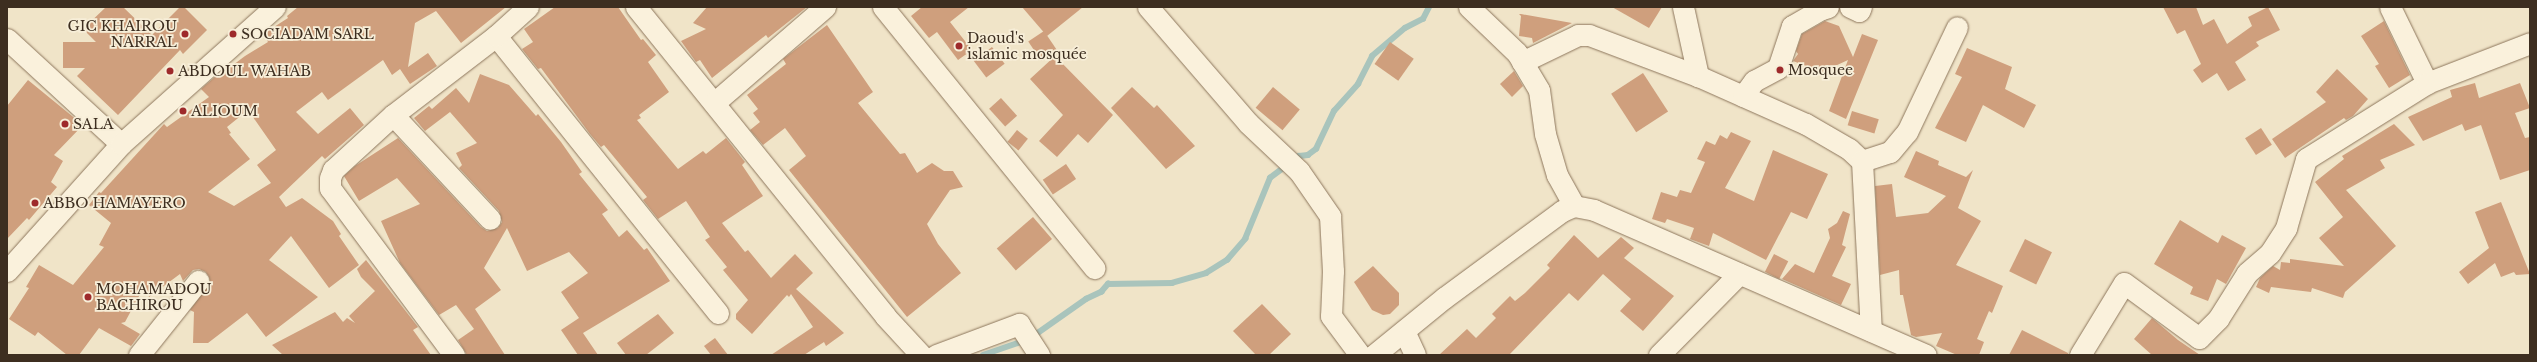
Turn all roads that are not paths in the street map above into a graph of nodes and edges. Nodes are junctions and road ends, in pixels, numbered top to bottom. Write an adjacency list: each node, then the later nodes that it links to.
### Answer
1 (275, 7): 23 (street)
2 (528, 7): 14 (street)
3 (636, 7): 21 (street)
4 (825, 7): 21 (street)
5 (883, 7): 27 (street)
6 (1148, 7): 39 (street)
7 (1469, 7): 17 (street)
8 (1683, 7): 18 (street)
9 (1828, 7): 20 (street)
10 (1850, 7): 11 (street)
11 (1861, 7)
12 (2390, 7): 19 (street)
13 (1957, 26): 24 (street)
14 (496, 36): 22 (street); 31 (street)
15 (7, 39): 23 (street)
16 (2530, 43): 19 (street)
17 (1522, 62): 18 (street); 25 (street)
18 (1698, 76): 20 (street)
19 (2427, 83): 44 (street)
20 (1743, 96): 24 (street)
21 (714, 103): 37 (street)
22 (393, 115): 26 (street); 36 (street)
23 (121, 144): 28 (street)
24 (1862, 161): 33 (street)
25 (1574, 206): 29 (street); 32 (street)
26 (490, 219)
27 (1094, 268)
28 (7, 271)
29 (1739, 274): 33 (street); 42 (street)
30 (198, 280): 35 (street)
31 (718, 313)
32 (1404, 331): 40 (street); 41 (street)
33 (1871, 331): 43 (street)
34 (1036, 352): 38 (street)
35 (139, 355)
36 (454, 355)
37 (921, 355)
38 (936, 355)
39 (1360, 355)
40 (1374, 355)
41 (1415, 355)
42 (1659, 355)
43 (1926, 355)
44 (2080, 355)

